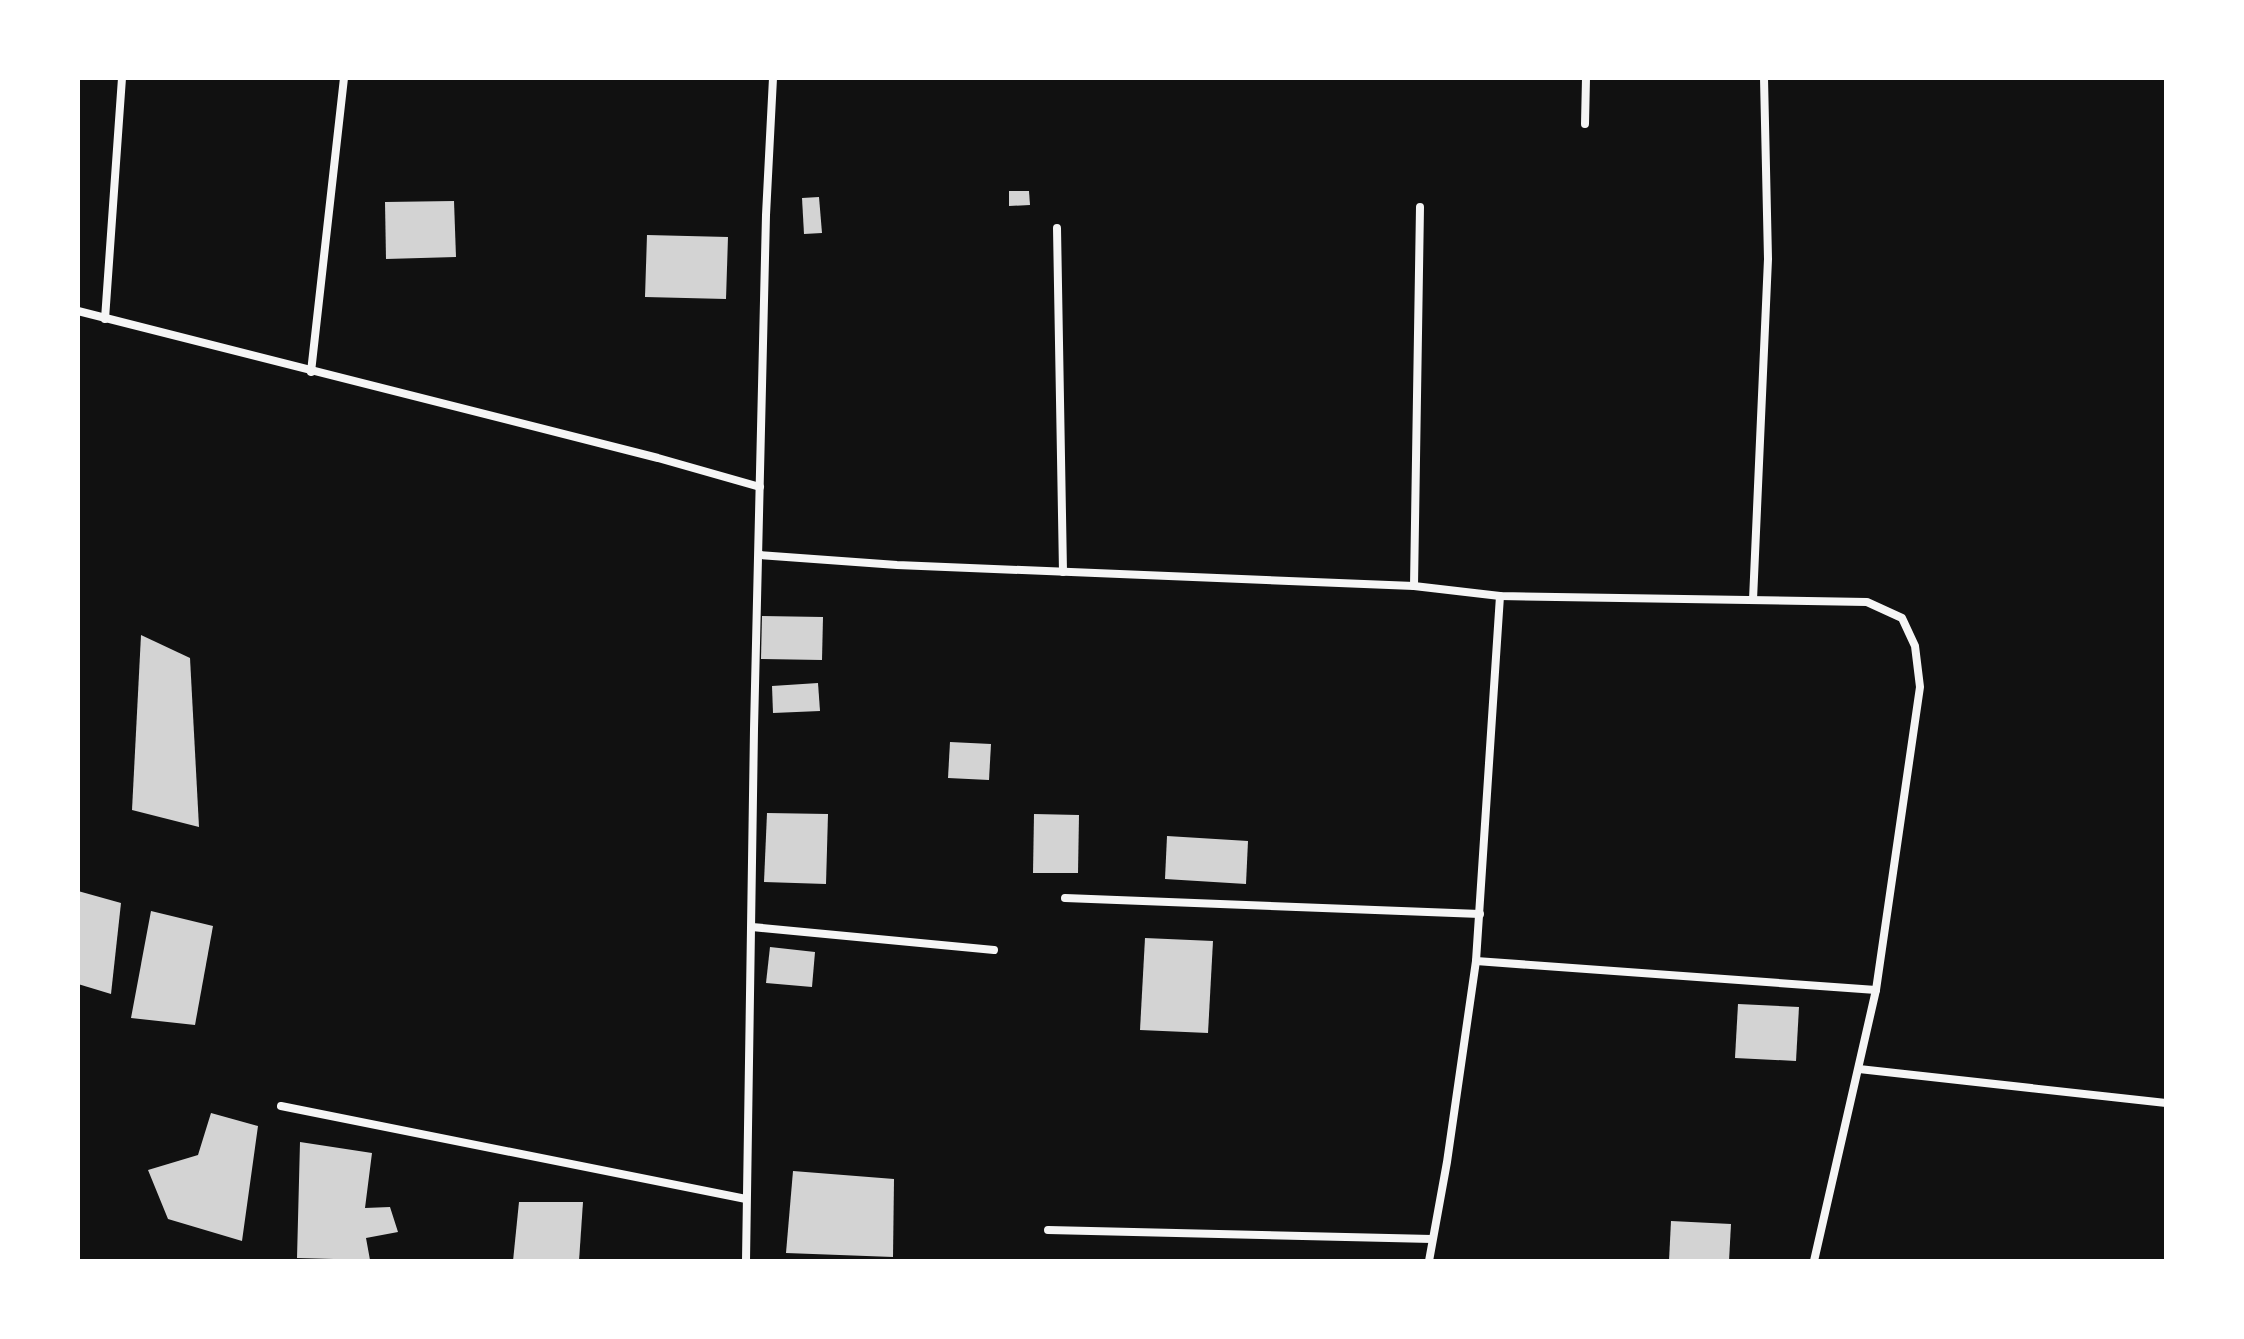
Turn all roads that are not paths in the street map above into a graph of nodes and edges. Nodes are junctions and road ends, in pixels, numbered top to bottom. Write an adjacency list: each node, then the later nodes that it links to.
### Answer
1 (122, 78): 10 (street)
2 (344, 78): 11 (street)
3 (773, 78): 12 (street)
4 (1586, 78): 6 (street)
5 (1764, 78): 17 (street)
6 (1585, 124)
7 (1420, 207): 15 (street)
8 (1057, 228): 14 (street)
9 (78, 311): 10 (street)
10 (105, 319): 11 (street)
11 (311, 372): 12 (street)
12 (760, 487): 13 (street)
13 (760, 555): 14 (street); 20 (street)
14 (1063, 572): 15 (street)
15 (1414, 586): 16 (street)
16 (1500, 596): 17 (street); 19 (street)
17 (1753, 600): 23 (street)
18 (1065, 898): 19 (street)
19 (1480, 914): 22 (street)
20 (752, 927): 21 (street); 27 (street)
21 (994, 950)
22 (1476, 961): 23 (street); 29 (street)
23 (1876, 990): 24 (street)
24 (1859, 1069): 25 (street); 32 (street)
25 (2166, 1103)
26 (281, 1106): 27 (street)
27 (746, 1199): 30 (street)
28 (1048, 1230): 29 (street)
29 (1432, 1239): 31 (street)
30 (746, 1261)
31 (1429, 1261)
32 (1814, 1261)

